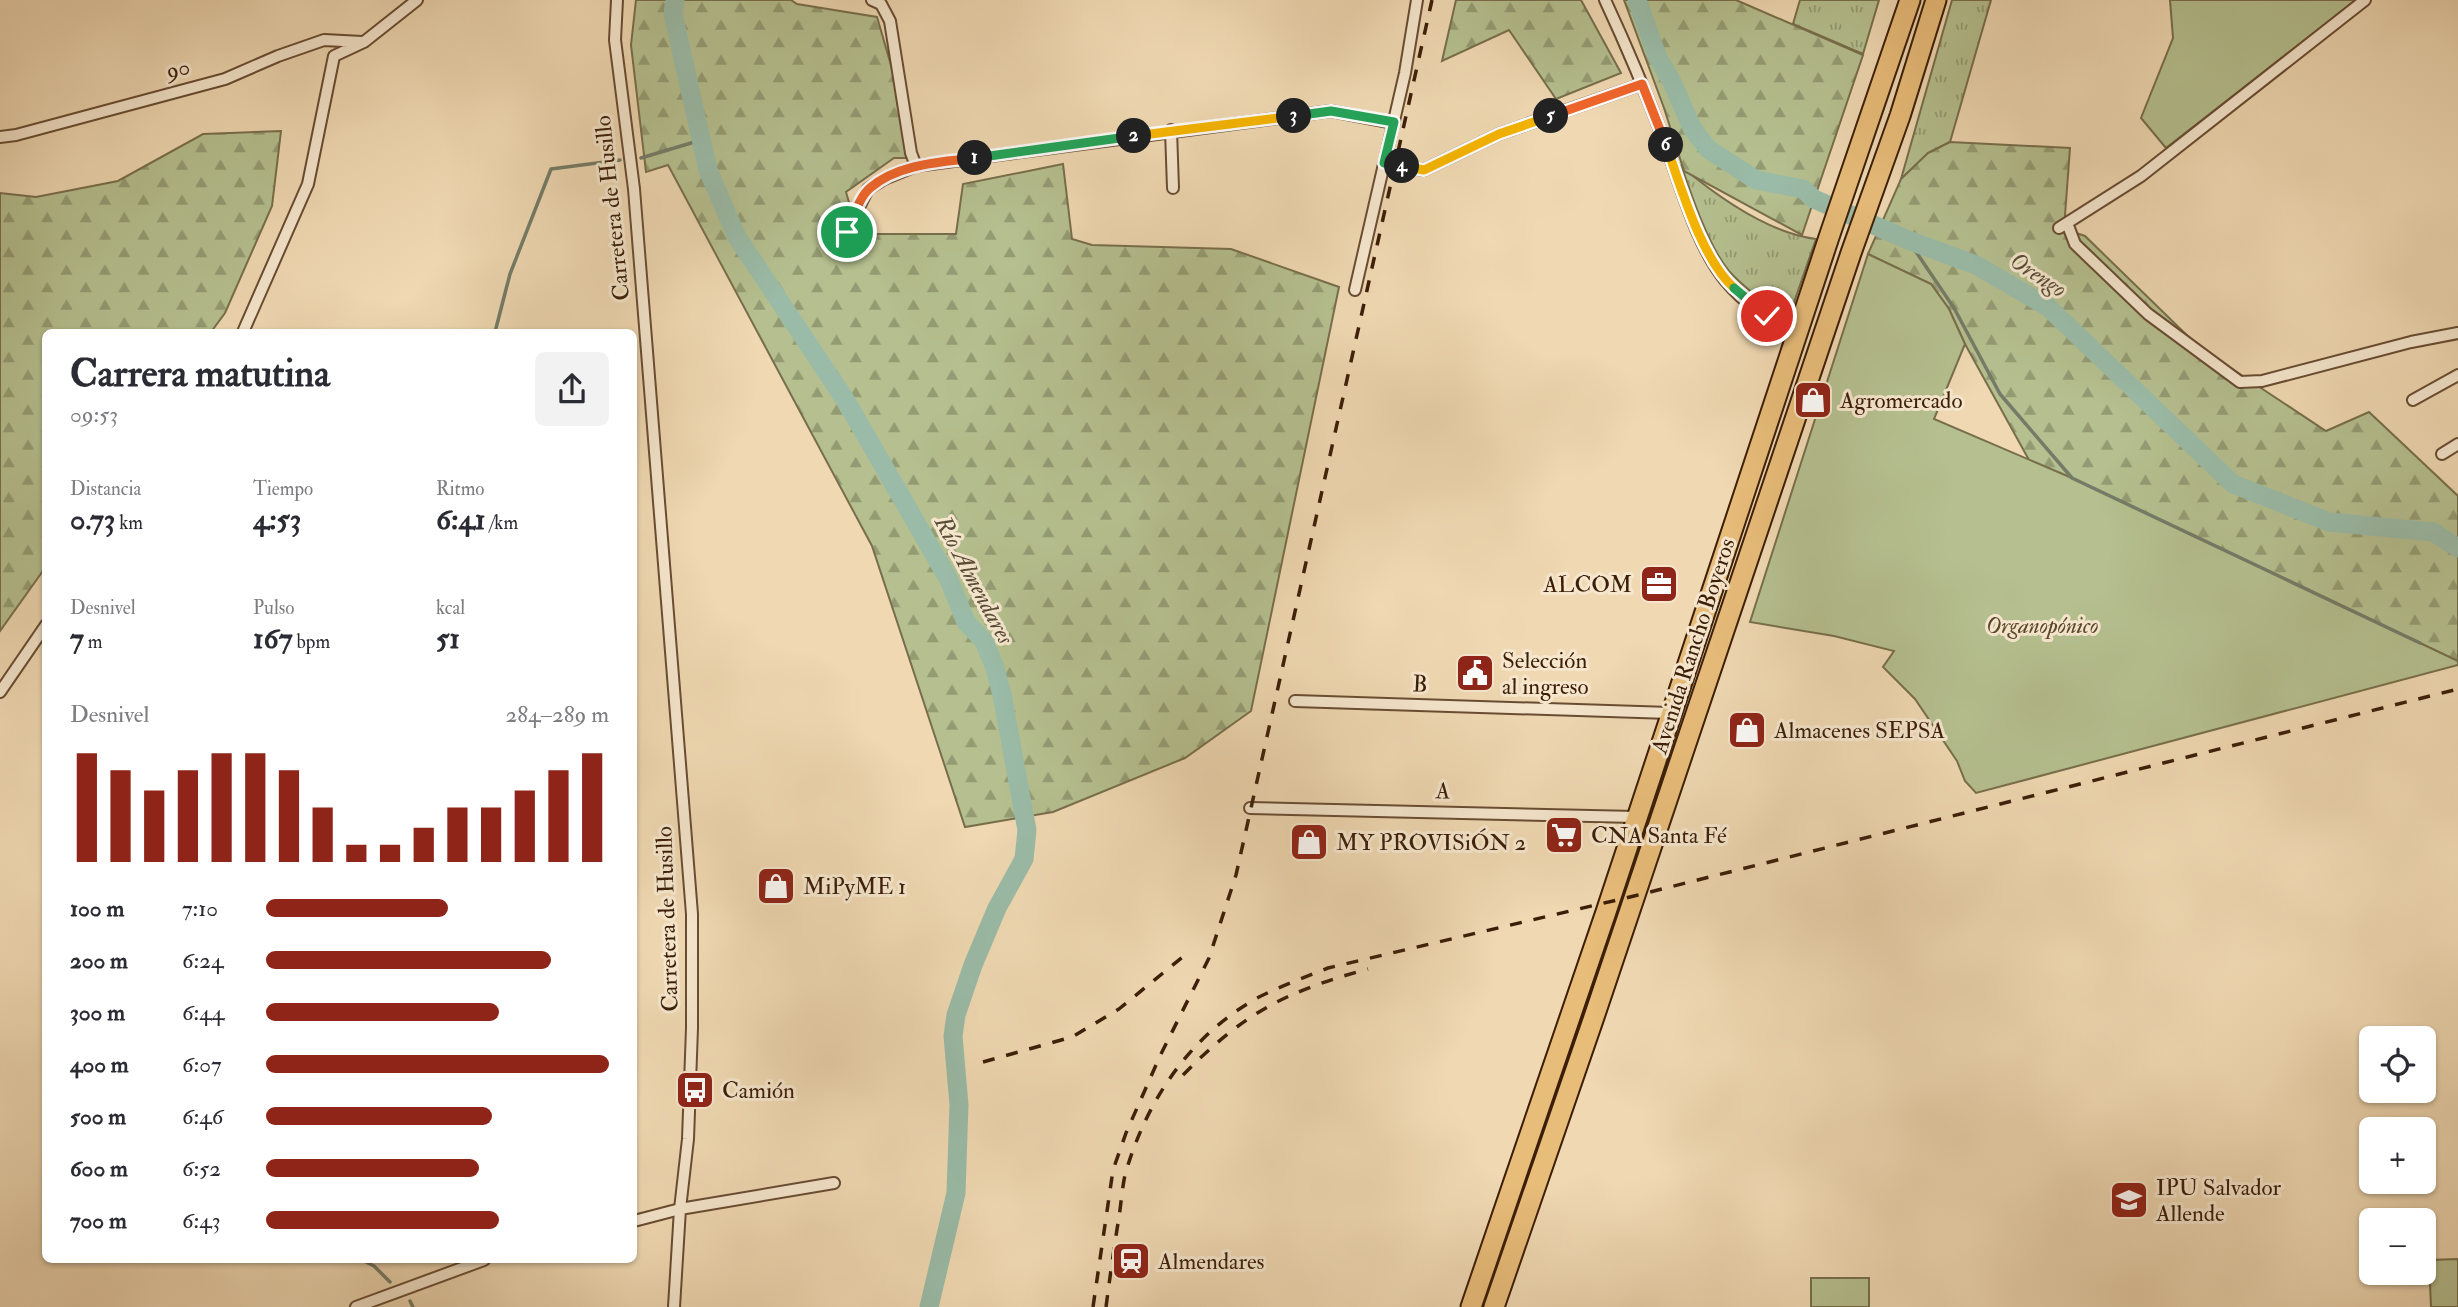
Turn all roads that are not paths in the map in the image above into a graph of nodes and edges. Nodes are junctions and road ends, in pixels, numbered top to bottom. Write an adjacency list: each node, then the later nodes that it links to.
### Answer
1 (417, 0): 9 (street)
2 (617, 0): 33 (street, Carretera de Husillo)
3 (872, 0): 15 (street)
4 (1417, 0): 11 (street)
5 (1605, 0): 10 (street)
6 (1910, 0): 20 (highway, Avenida Rancho Boyeros)
7 (1936, 0): 41 (highway, Avenida Rancho Boyeros)
8 (2364, 0): 21 (street)
9 (364, 42): 13 (street, 90); 19 (street)
10 (1642, 84): 14 (street); 20 (street)
11 (1394, 122): 12 (street); 14 (street)
12 (1171, 130): 15 (street); 16 (street)
13 (0, 137)
14 (1384, 163): 18 (street)
15 (916, 166): 17 (street)
16 (1174, 188)
17 (847, 232)
18 (1354, 290)
19 (244, 329)
20 (1798, 333): 29 (highway, Avenida Rancho Boyeros)
21 (2458, 333)
22 (2458, 375): 23 (street)
23 (2413, 400)
24 (2458, 444): 25 (street)
25 (2442, 454)
26 (42, 631): 27 (street)
27 (0, 692)
28 (1295, 701): 29 (street, B)
29 (1670, 713): 31 (highway, Avenida Rancho Boyeros)
30 (1250, 808): 31 (street, A)
31 (1636, 817): 34 (highway, Avenida Rancho Boyeros)
32 (834, 1183): 33 (street)
33 (680, 1209): 35 (street); 38 (street, Carretera de Husillo)
34 (1504, 1212): 39 (highway); 40 (highway, Avenida Rancho Boyeros)
35 (637, 1220)
36 (476, 1263): 37 (street)
37 (356, 1307)
38 (674, 1307)
39 (1457, 1307)
40 (1471, 1307)
41 (1494, 1307)

